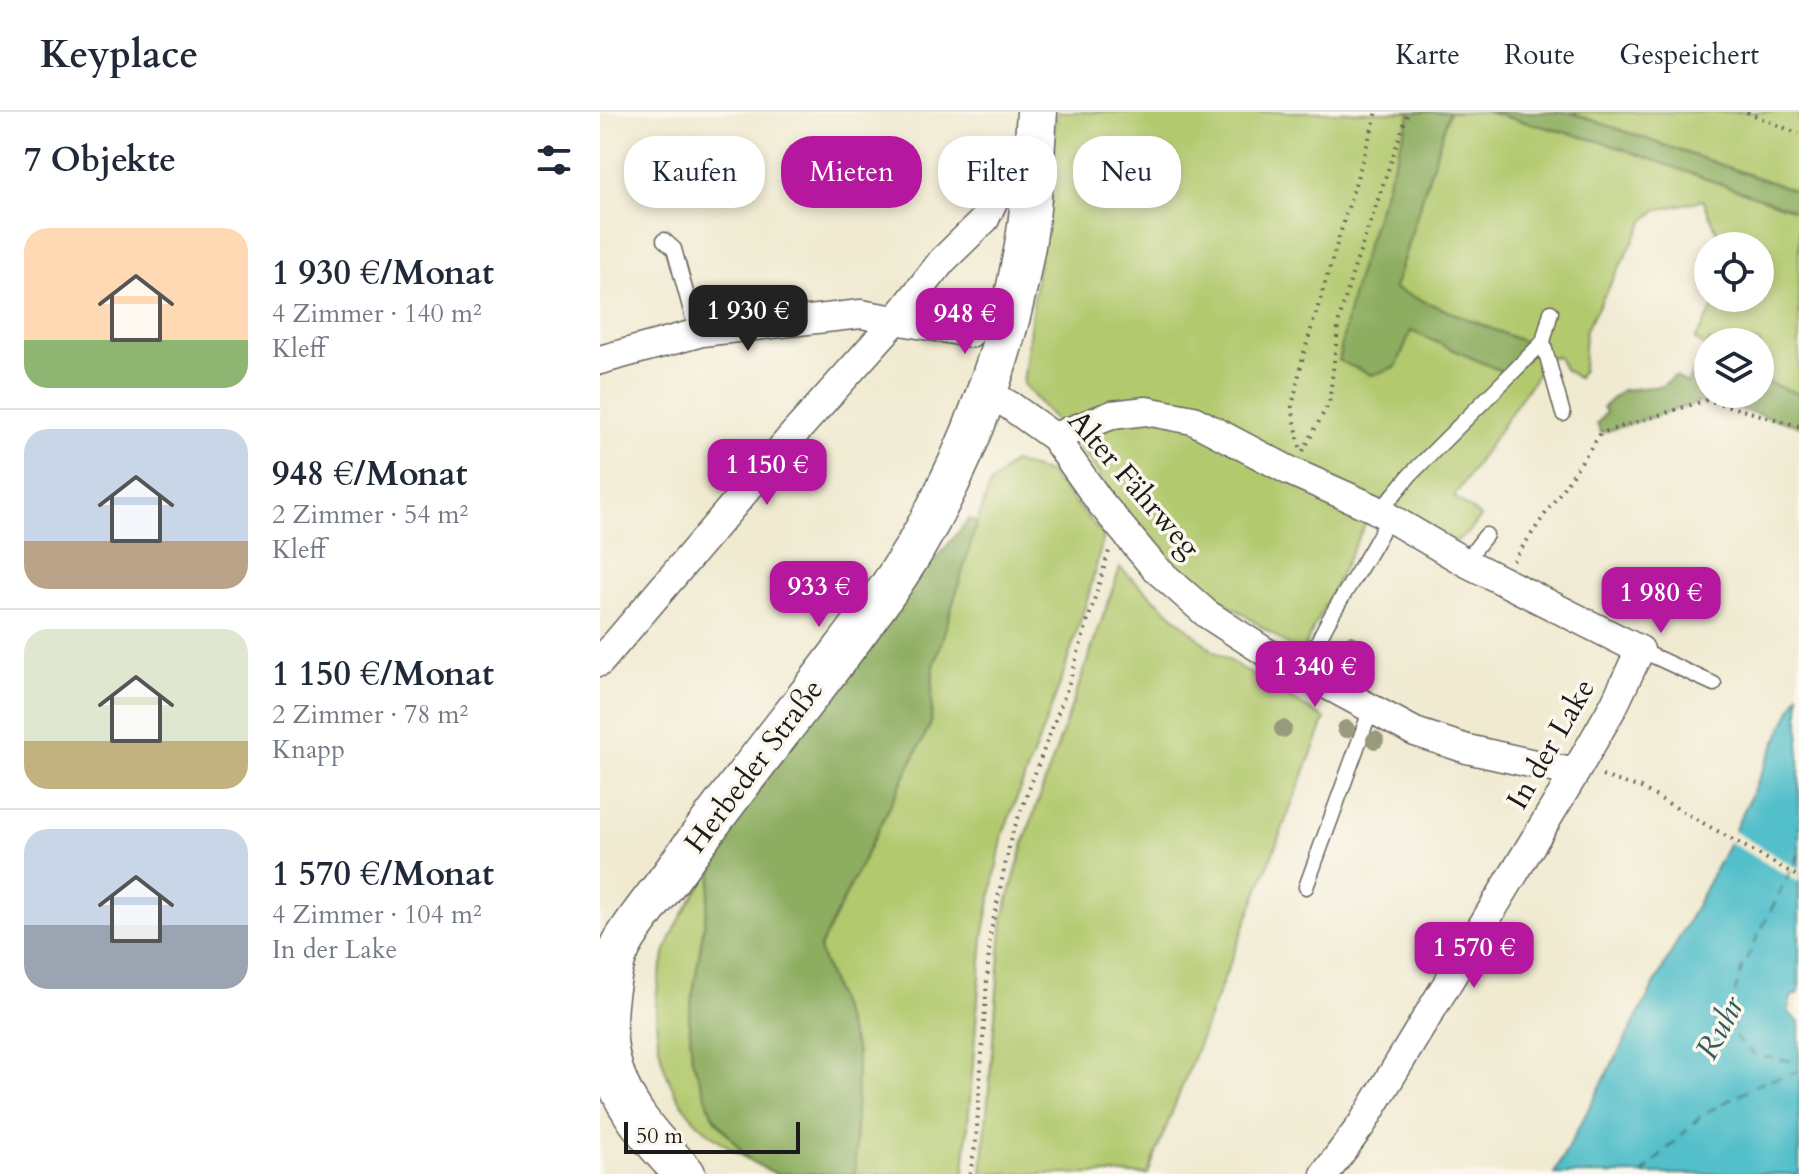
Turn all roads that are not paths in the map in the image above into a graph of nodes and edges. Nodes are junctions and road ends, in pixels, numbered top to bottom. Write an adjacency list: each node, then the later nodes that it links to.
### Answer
1 (1037, 112): 10 (main road, Herbeder Straße)
2 (990, 208): 5 (street)
3 (664, 240): 7 (lane)
4 (1551, 312): 8 (lane)
5 (896, 320): 6 (street); 7 (street); 17 (street)
6 (970, 333)
7 (694, 334): 9 (street)
8 (1543, 342): 11 (lane); 13 (lane)
9 (600, 360)
10 (987, 393): 12 (street, Alter Fährweg); 23 (main road, Herbeder Straße)
11 (1563, 414)
12 (1054, 437): 13 (street); 18 (street, Alter Fährweg)
13 (1381, 512): 15 (street); 18 (lane)
14 (1486, 535): 15 (lane)
15 (1465, 562): 16 (street)
16 (1640, 650): 19 (lane); 21 (street, In der Lake)
17 (600, 662)
18 (1305, 674): 20 (street, Alter Fährweg)
19 (1714, 684)
20 (1371, 709): 21 (street, Alter Fährweg); 22 (lane)
21 (1575, 773): 26 (street, In der Lake)
22 (1306, 887)
23 (614, 1078): 24 (main road, Herbeder Straße); 25 (main road, Herbeder Straße)
24 (685, 1174)
25 (715, 1174)
26 (1325, 1174)

